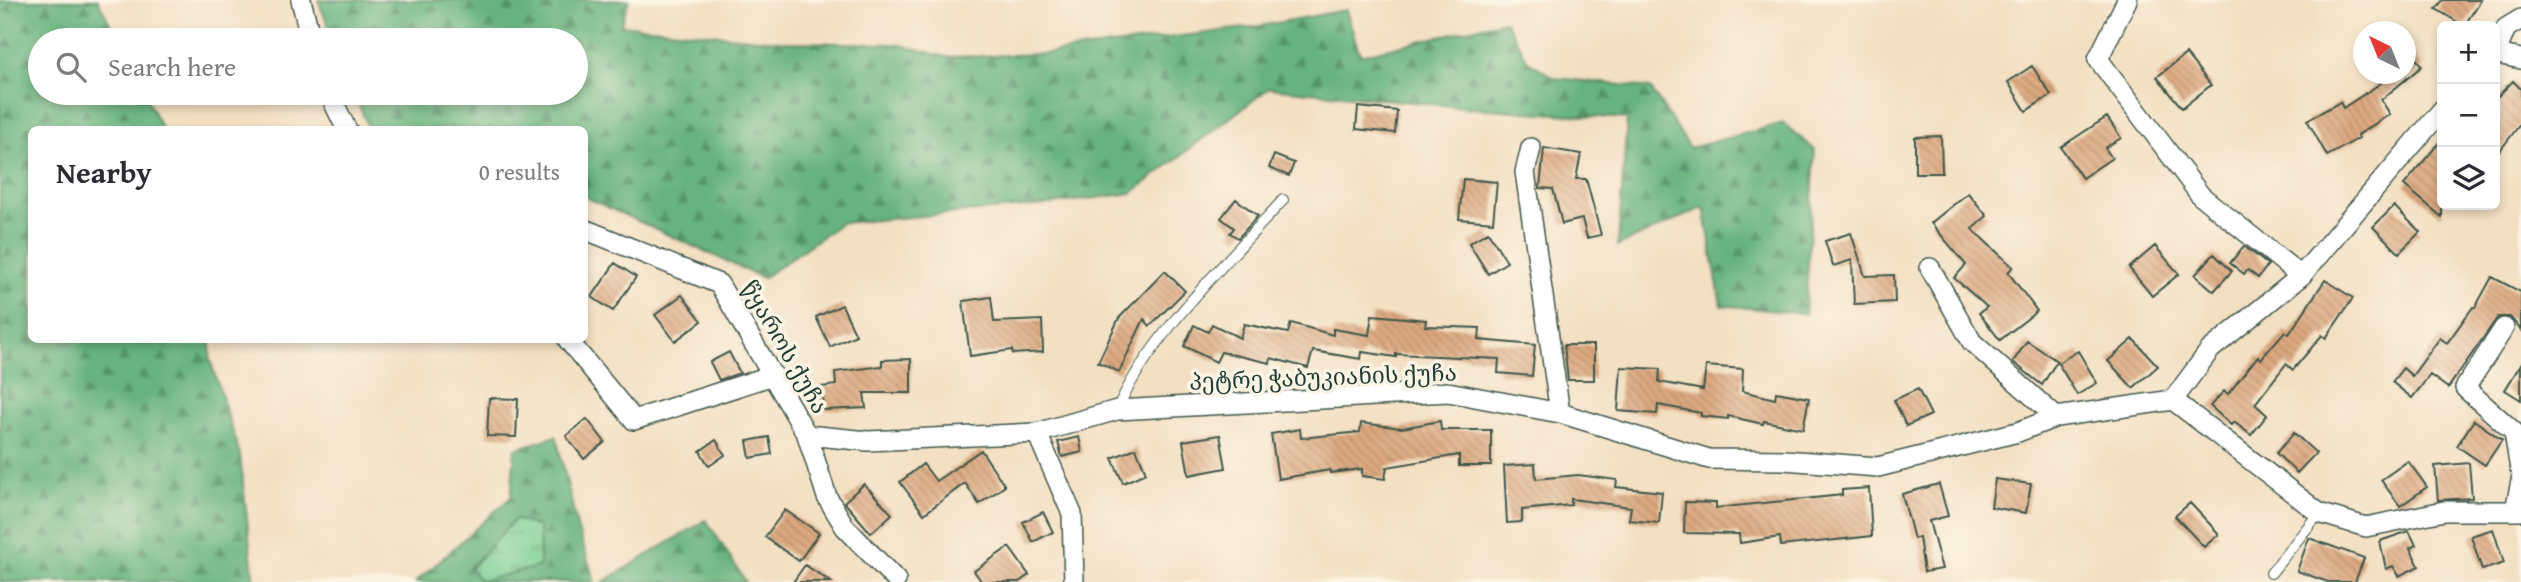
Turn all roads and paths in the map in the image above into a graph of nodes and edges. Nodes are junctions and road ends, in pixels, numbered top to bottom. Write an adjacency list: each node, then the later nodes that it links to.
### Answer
1 (301, 0): 4 (street)
2 (2127, 0): 15 (street)
3 (2521, 19): 5 (street)
4 (309, 28)
5 (2500, 44)
6 (2500, 56): 7 (street)
7 (2521, 59)
8 (336, 105): 10 (street)
9 (2437, 116): 15 (street)
10 (345, 126)
11 (1531, 148): 21 (street)
12 (1283, 200): 20 (lane)
13 (588, 231): 18 (street, წყაროს ქუჩა)
14 (1930, 268): 22 (street)
15 (2301, 276): 19 (street)
16 (2504, 328): 25 (street)
17 (570, 343): 18 (street)
18 (773, 375): 24 (street, წყაროს ქუჩა)
19 (2173, 400): 22 (street, პეტრე ჭაბუკიანის ქუჩა); 27 (street)
20 (1117, 410): 21 (street, პეტრე ჭაბუკიანის ქუჩა); 23 (street, პეტრე ჭაბუკიანის ქუჩა)
21 (1560, 413): 22 (street, პეტრე ჭაბუკიანის ქუჩა)
22 (2056, 416)
23 (1037, 433): 24 (street, წყაროს ქუჩა); 30 (street)
24 (807, 435): 29 (street)
25 (2521, 478): 26 (street)
26 (2518, 511): 27 (street)
27 (2319, 513): 28 (lane)
28 (2271, 573)
29 (896, 580)
30 (1074, 582)

